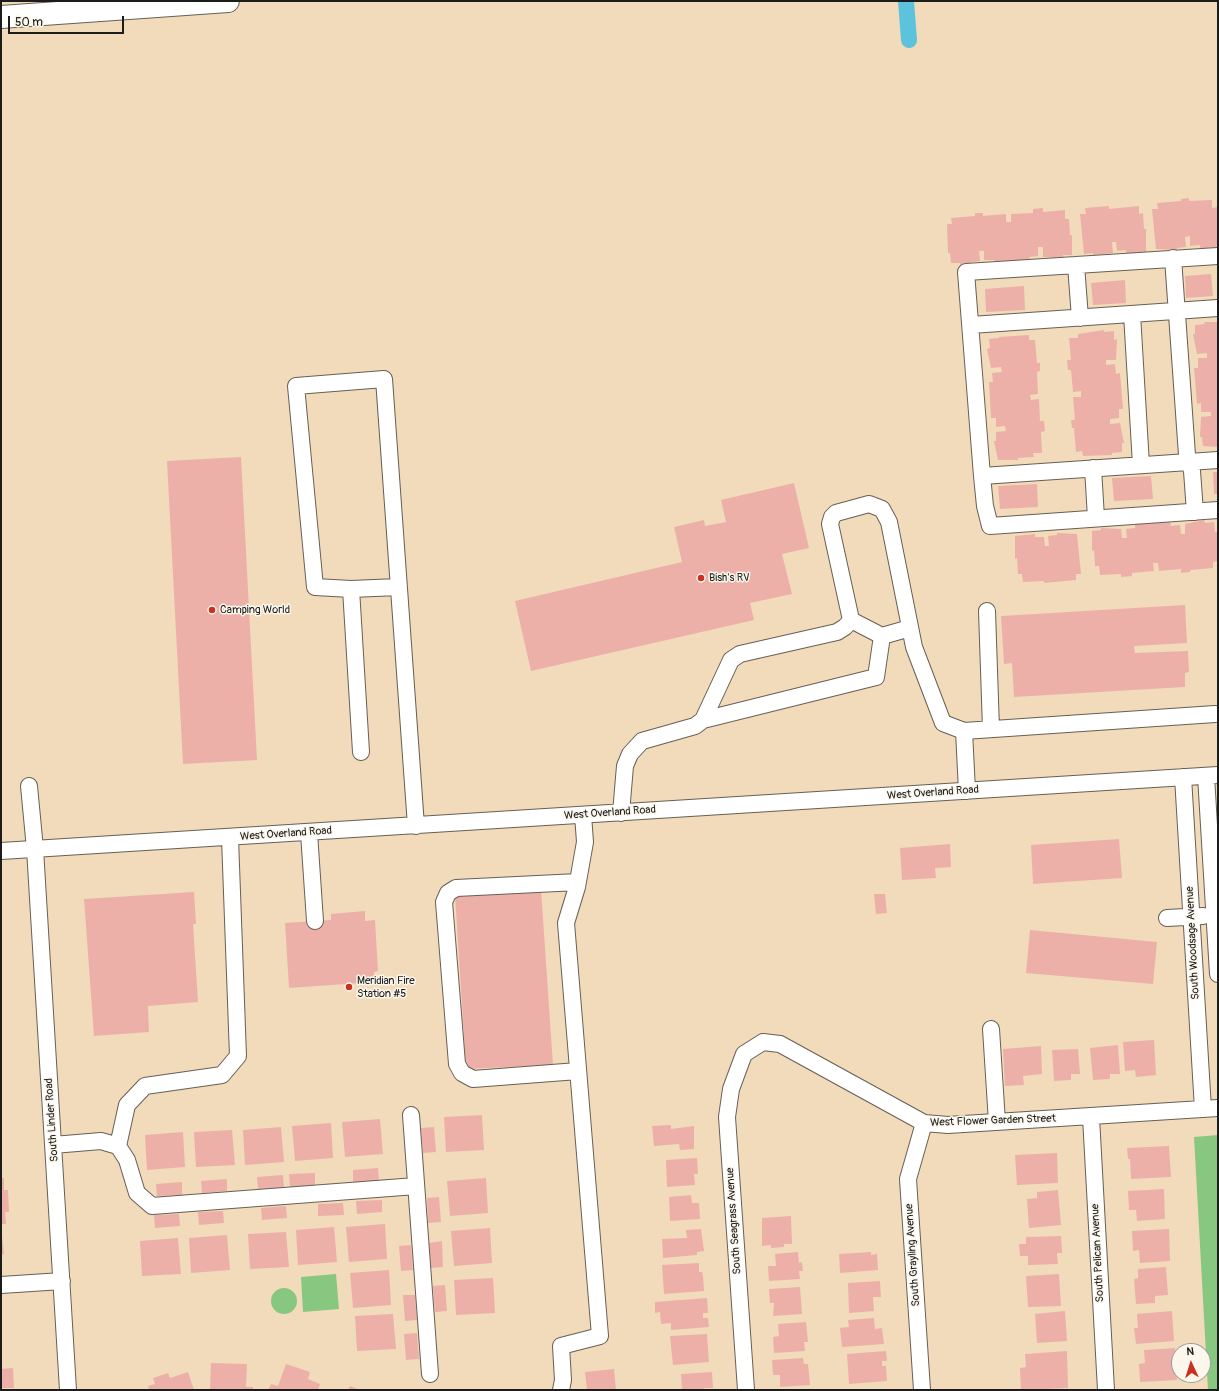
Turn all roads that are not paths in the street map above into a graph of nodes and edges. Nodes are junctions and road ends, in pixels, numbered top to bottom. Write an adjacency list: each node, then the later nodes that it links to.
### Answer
1 (228, 1): 2 (highway)
2 (1, 17)
3 (1218, 256): 4 (street)
4 (1173, 258): 5 (street); 7 (street)
5 (1076, 265): 9 (street); 10 (street)
6 (1218, 308): 7 (street)
7 (1177, 311): 8 (street); 12 (street)
8 (1132, 314): 9 (street); 13 (street)
9 (1080, 318): 10 (street)
10 (970, 325): 15 (street)
11 (1218, 460): 12 (street)
12 (1189, 462): 13 (street); 17 (street)
13 (1142, 465): 14 (street)
14 (1093, 468): 15 (street); 18 (street)
15 (982, 476): 18 (street)
16 (1218, 510): 17 (street)
17 (1195, 512): 18 (street)
18 (1096, 518)
19 (398, 587): 20 (street); 20 (street); 36 (street)
20 (352, 589): 29 (street)
21 (987, 611): 27 (street)
22 (851, 620): 23 (street); 24 (street); 26 (street)
23 (910, 628): 24 (street); 28 (street)
24 (882, 636): 26 (street)
25 (1215, 714): 27 (street)
26 (703, 720): 34 (street)
27 (991, 729): 28 (street)
28 (964, 731): 33 (street)
29 (361, 752)
30 (1212, 775): 31 (street, West Overland Road); 42 (street, South Woodsage Avenue)
31 (1183, 777): 33 (street, West Overland Road); 43 (street, South Woodsage Avenue)
32 (29, 786): 39 (street, South Linder Road)
33 (967, 791): 34 (street, West Overland Road)
34 (622, 813): 35 (street, West Overland Road)
35 (583, 815): 36 (street, West Overland Road); 41 (street)
36 (416, 826): 37 (street, West Overland Road)
37 (309, 833): 38 (street, West Overland Road); 45 (street)
38 (230, 838): 39 (street, West Overland Road); 56 (street)
39 (35, 849): 40 (street, West Overland Road); 55 (street, South Linder Road)
40 (1, 851)
41 (578, 882): 49 (street); 49 (street)
42 (1216, 915): 43 (street); 46 (street, South Woodsage Avenue)
43 (1192, 917): 44 (street); 50 (street, South Woodsage Avenue)
44 (1167, 918)
45 (315, 921)
46 (1218, 974)
47 (991, 1029): 53 (street)
48 (744, 1054): 54 (street, West Flower Garden Street); 63 (street, South Seagrass Avenue)
49 (578, 1071): 62 (street)
50 (1211, 1109): 52 (street, West Flower Garden Street)
51 (411, 1115): 57 (street)
52 (1091, 1117): 53 (street, West Flower Garden Street); 65 (street, South Pelican Avenue)
53 (997, 1122): 54 (street, West Flower Garden Street)
54 (924, 1123): 64 (street, South Grayling Avenue)
55 (53, 1145): 56 (street); 58 (street, South Linder Road)
56 (118, 1146): 57 (street)
57 (416, 1186): 60 (street)
58 (62, 1281): 59 (street); 61 (street, South Linder Road)
59 (1, 1286)
60 (430, 1374)
61 (68, 1390)
62 (560, 1390)
63 (746, 1390)
64 (922, 1390)
65 (1106, 1390)

